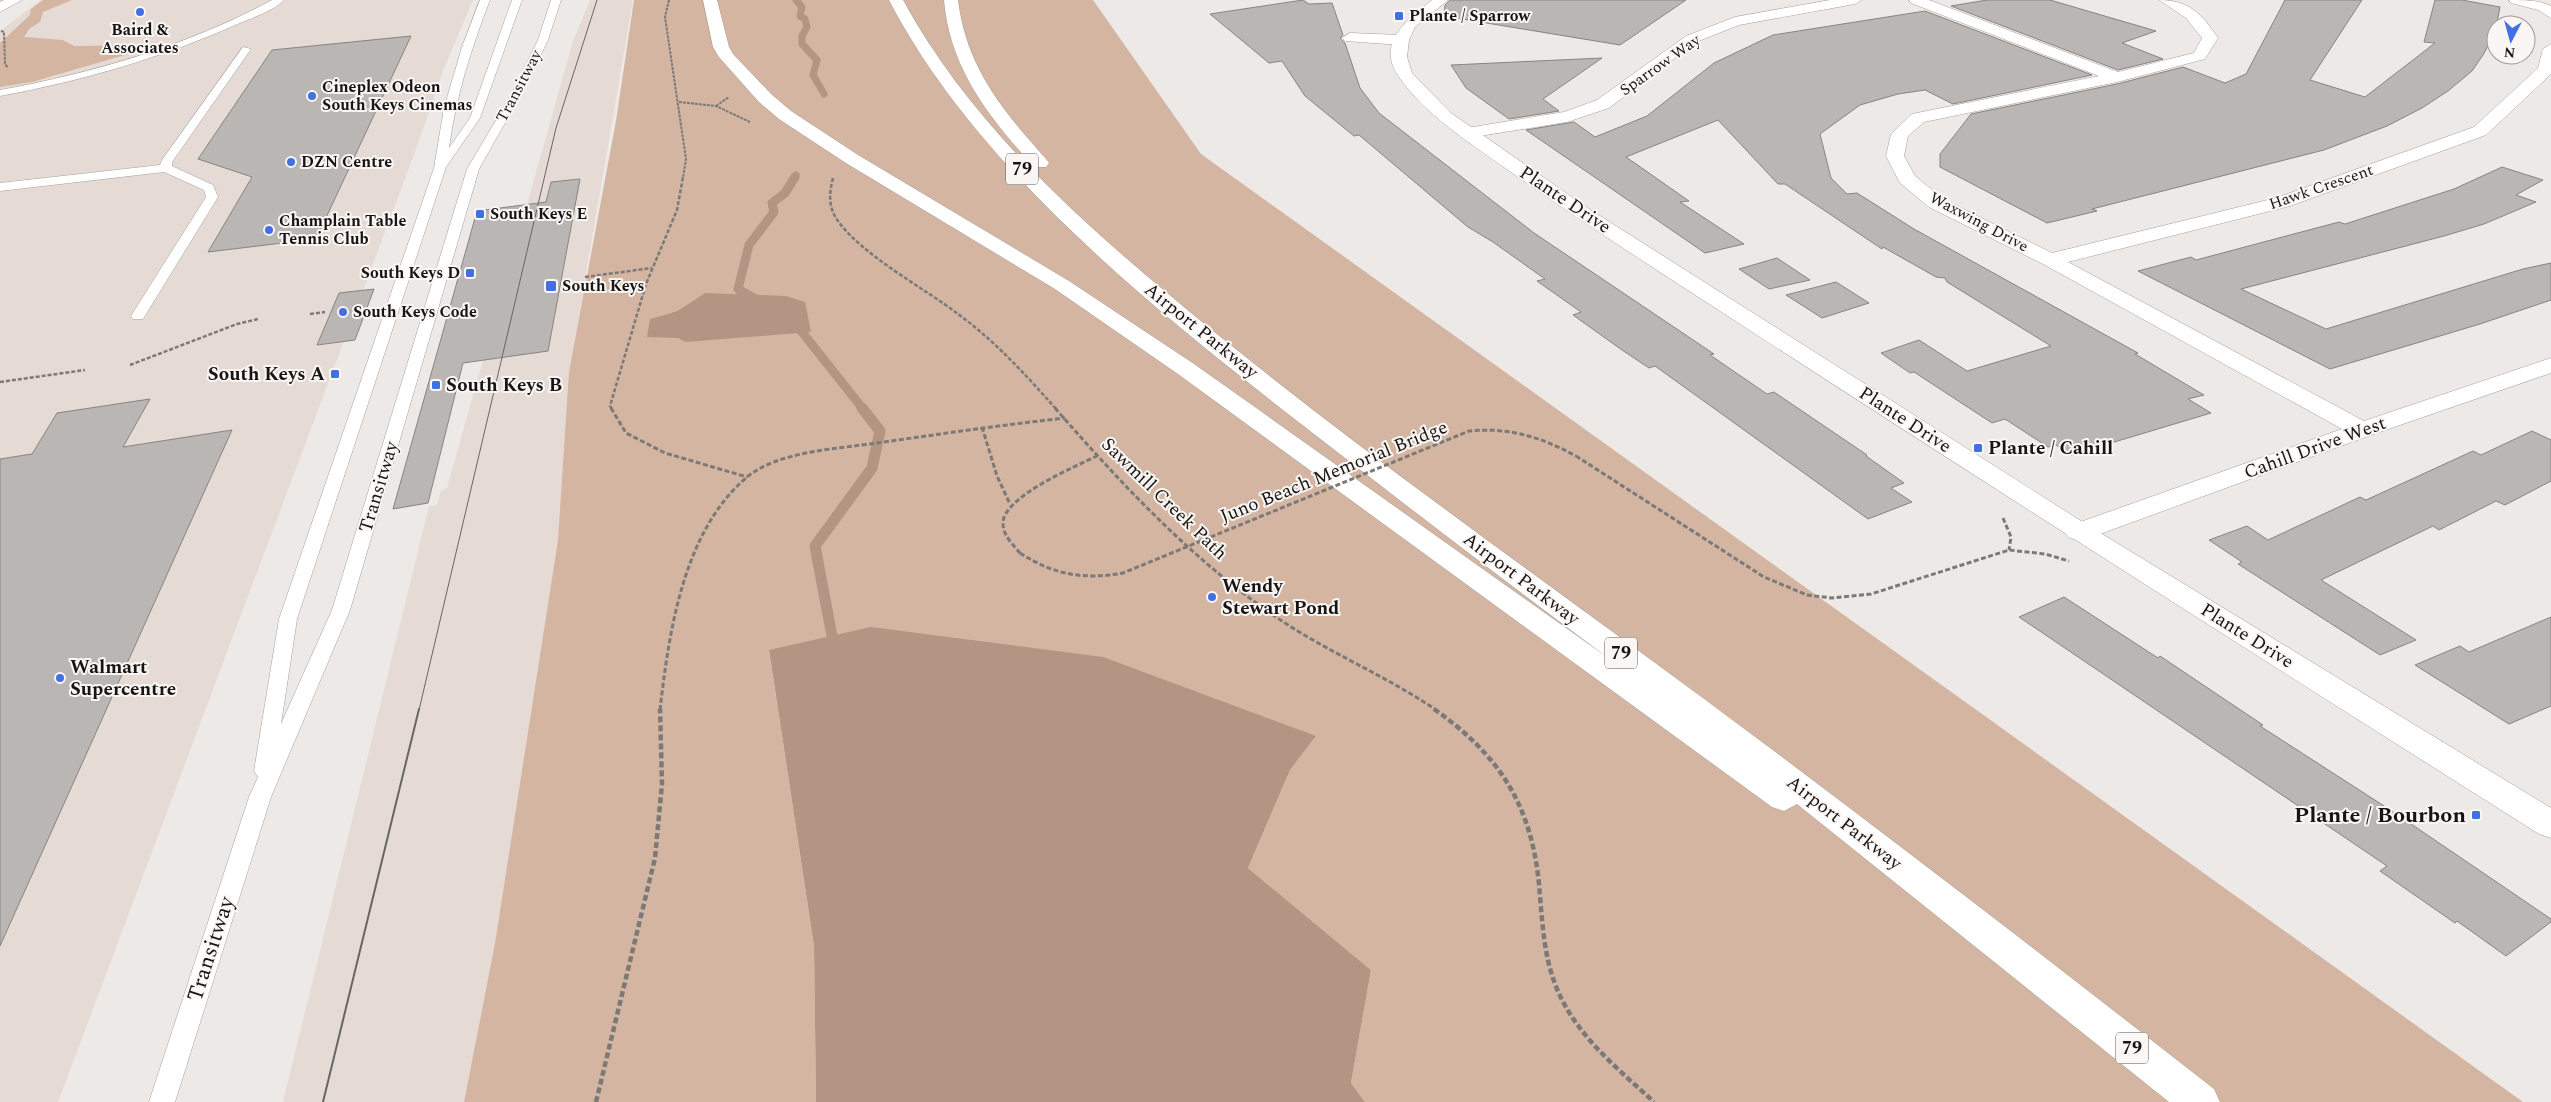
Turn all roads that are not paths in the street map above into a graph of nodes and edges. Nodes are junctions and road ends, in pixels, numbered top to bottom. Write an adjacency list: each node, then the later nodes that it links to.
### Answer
1 (6, 0): 15 (main road)
2 (15, 0): 15 (main road)
3 (279, 0): 22 (lane)
4 (485, 0): 26 (lane, Transitway)
5 (517, 0): 23 (lane, Transitway)
6 (556, 0): 27 (lane, Transitway)
7 (710, 0): 37 (main road)
8 (896, 0): 30 (main road, Airport Parkway / 79)
9 (952, 0): 30 (main road)
10 (1441, 0): 18 (main road)
11 (1855, 0): 24 (main road, Sparrow Way)
12 (1916, 0): 21 (main road)
13 (2166, 0): 21 (main road, Waxwing Drive)
14 (2516, 0): 16 (main road)
15 (0, 7)
16 (2551, 14)
17 (1350, 38): 18 (main road)
18 (1401, 40): 24 (main road, Plante Drive)
19 (246, 49): 25 (lane)
20 (2551, 49): 29 (main road, Hawk Crescent)
21 (2117, 78): 29 (main road, Waxwing Drive)
22 (0, 93)
23 (475, 118): 26 (lane, Transitway); 27 (lane, Transitway)
24 (1467, 133): 34 (main road, Plante Drive)
25 (166, 168): 28 (lane); 31 (lane)
26 (440, 168): 35 (lane, Transitway)
27 (473, 169): 35 (lane, Transitway)
28 (0, 187)
29 (2050, 260): 33 (main road, Waxwing Drive)
30 (1178, 313): 37 (main road, Airport Parkway / 79)
31 (138, 316)
32 (2551, 366): 33 (main road, Cahill Drive West)
33 (2362, 430): 34 (main road, Cahill Drive West)
34 (2079, 532): 36 (main road, Plante Drive)
35 (260, 797): 38 (lane, Transitway)
36 (2551, 824)
37 (2064, 994): 39 (main road, Airport Parkway / 79)
38 (162, 1102)
39 (2200, 1102)

